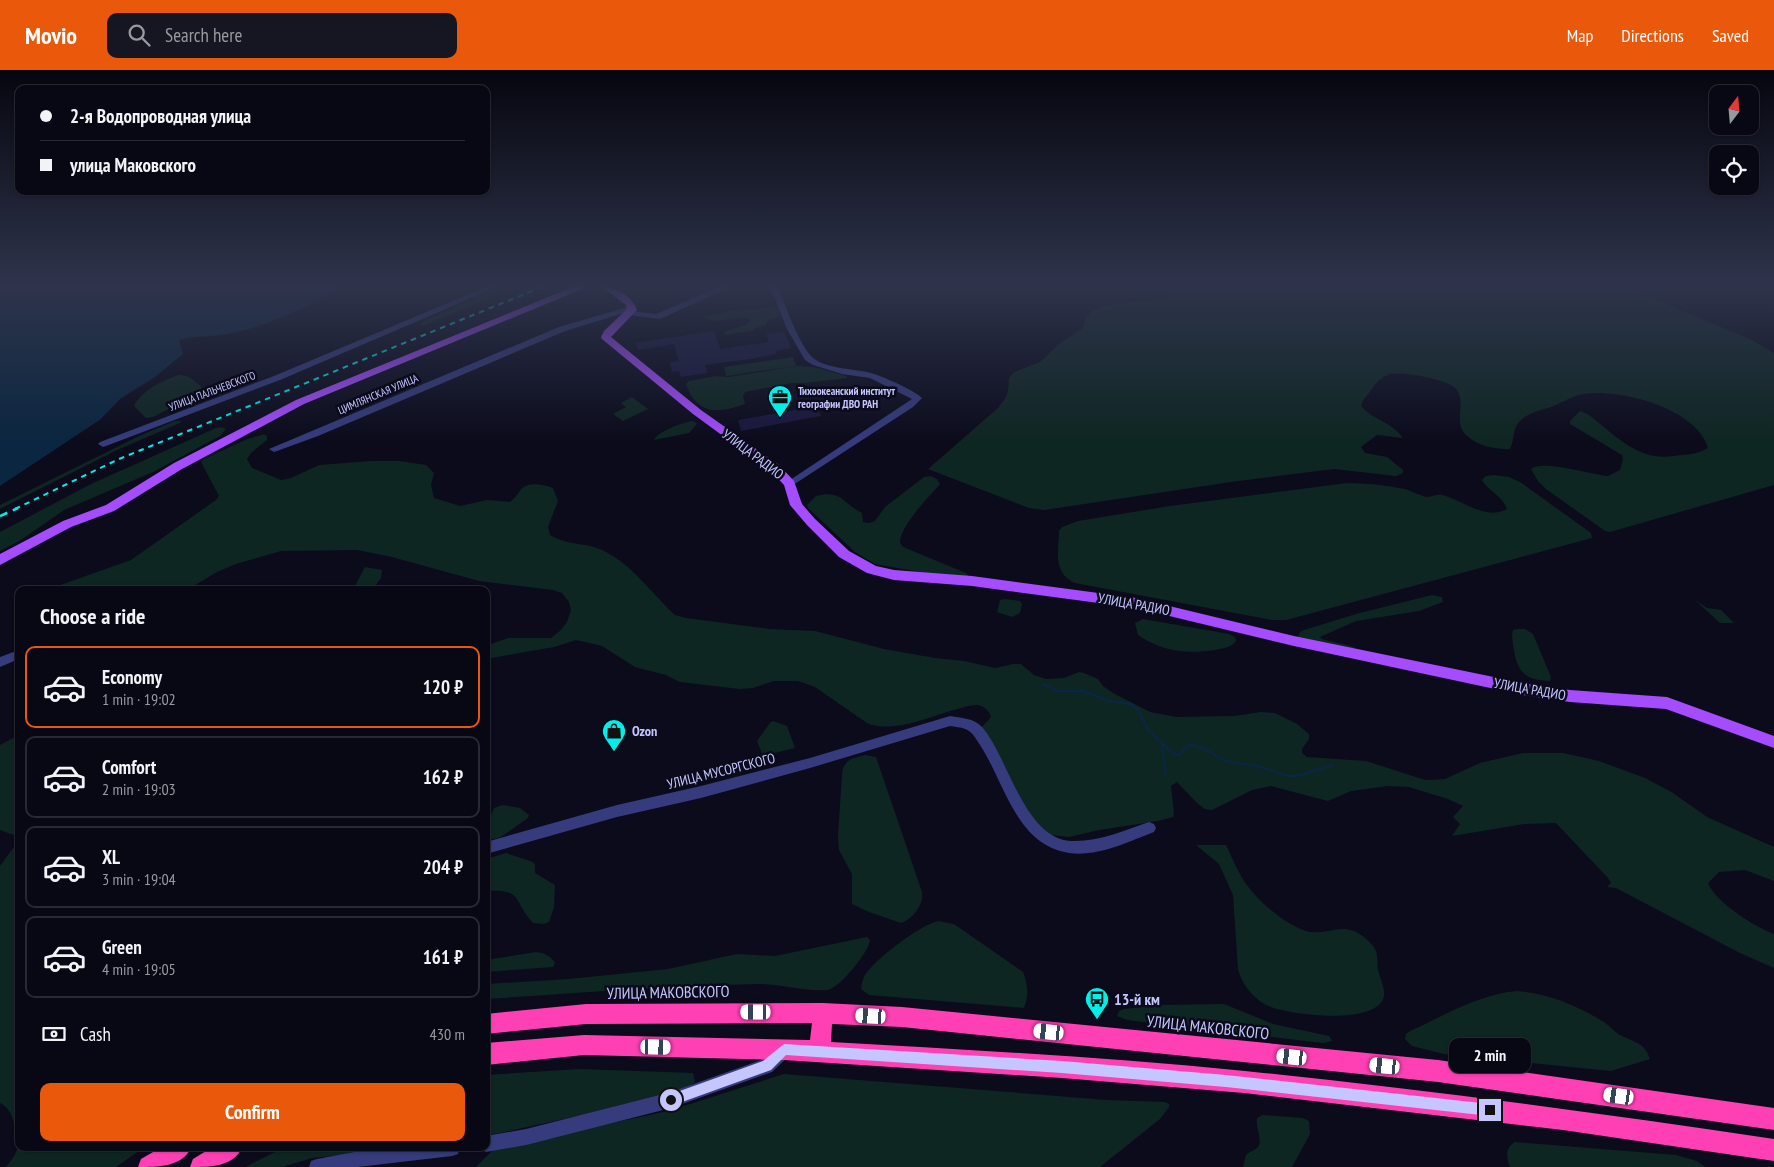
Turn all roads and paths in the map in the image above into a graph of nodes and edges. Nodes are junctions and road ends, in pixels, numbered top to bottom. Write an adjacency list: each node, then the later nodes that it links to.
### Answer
1 (372, 338): 6 (street, УЛИЦА ПАЛЬЧЕВСКОГО)
2 (452, 338): 9 (main road)
3 (540, 338): 7 (street, ЦИМЛЯНСКАЯ УЛИЦА)
4 (609, 338): 8 (main road, УЛИЦА РАДИО)
5 (796, 338): 8 (street)
6 (103, 444)
7 (274, 448)
8 (790, 484): 12 (main road, УЛИЦА РАДИО)
9 (0, 560)
10 (15, 656): 11 (street)
11 (0, 662)
12 (1774, 742)
13 (1149, 828): 14 (street, УЛИЦА МУСОРГСКОГО)
14 (490, 847)
15 (823, 1013): 16 (highway, УЛИЦА МАКОВСКОГО); 18 (highway); 20 (highway, УЛИЦА МАКОВСКОГО)
16 (490, 1024)
17 (784, 1049): 18 (highway); 19 (highway); 21 (street)
18 (820, 1051): 22 (highway)
19 (490, 1054)
20 (1774, 1119)
21 (490, 1143)
22 (1774, 1150)
23 (175, 1151): 26 (highway)
24 (226, 1151): 27 (highway)
25 (423, 1151): 28 (street)
26 (149, 1167)
27 (201, 1167)
28 (317, 1167)

